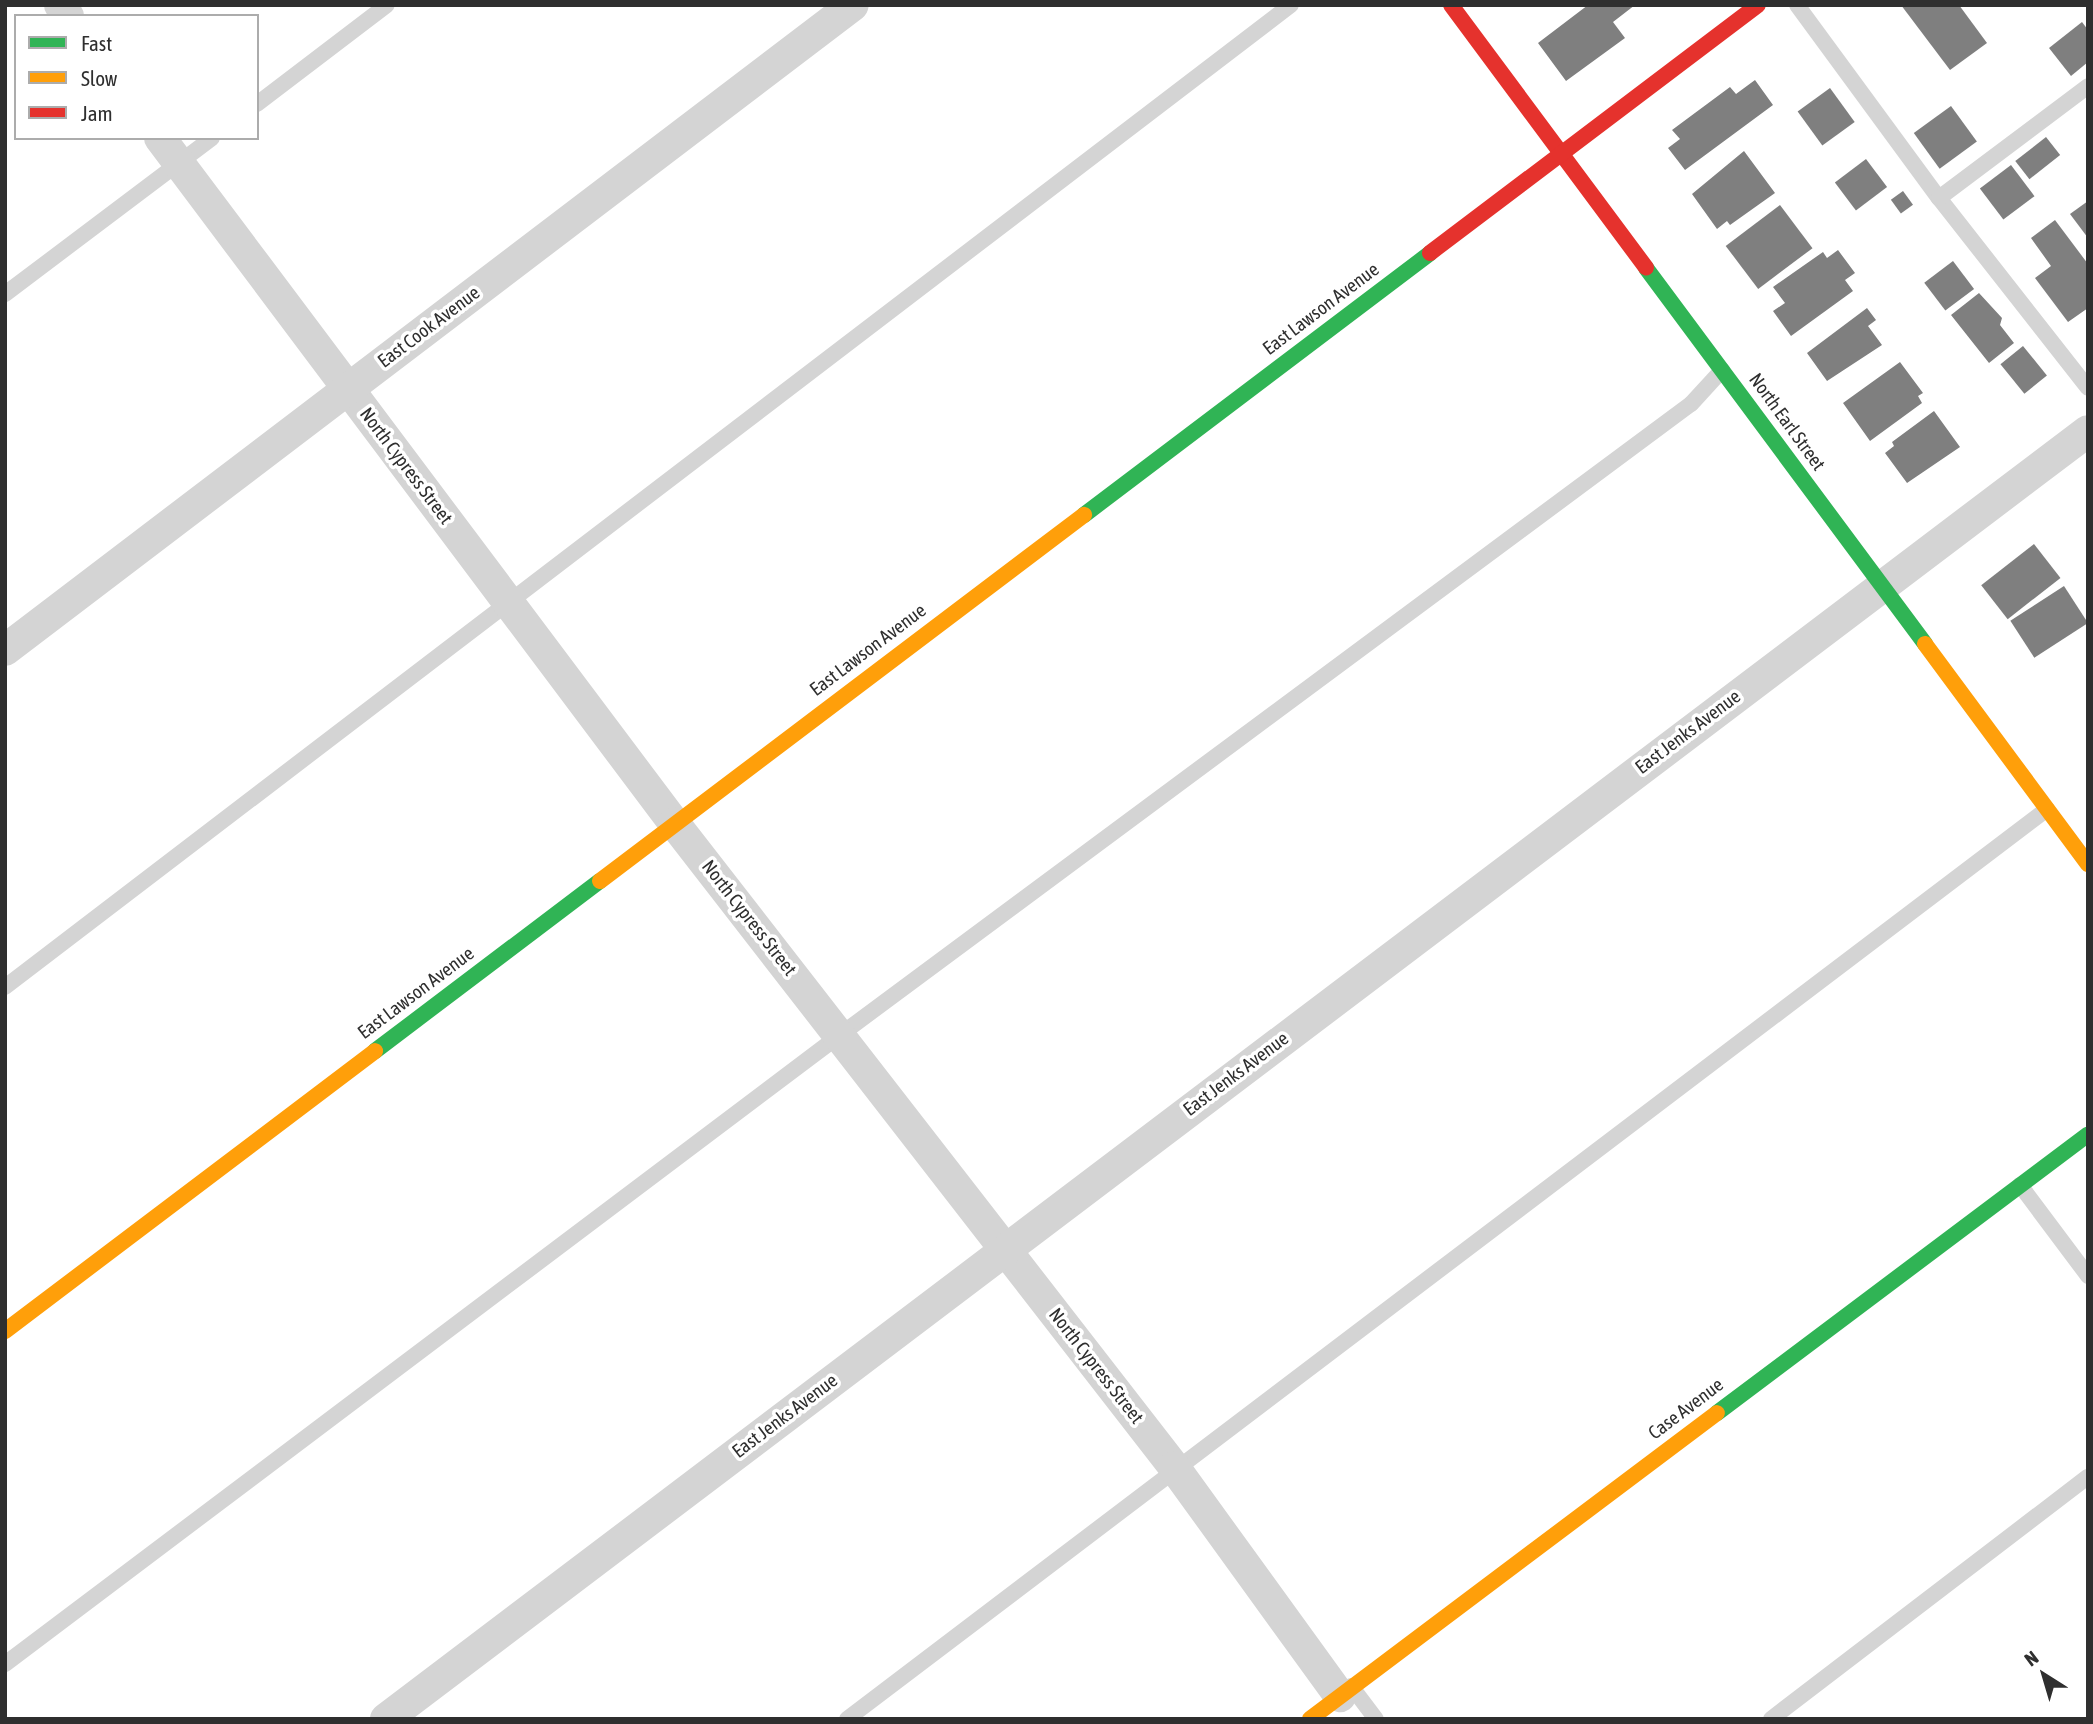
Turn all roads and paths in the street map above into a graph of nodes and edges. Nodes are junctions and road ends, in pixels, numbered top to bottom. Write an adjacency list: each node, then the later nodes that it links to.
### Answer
1 (387, 5): 8 (lane)
2 (853, 5): 17 (street, East Cook Avenue)
3 (1291, 5): 20 (lane)
4 (1451, 5): 11 (street, North Earl Street)
5 (1758, 5): 11 (street, East Lawson Avenue)
6 (1797, 5): 13 (lane)
7 (2088, 86): 13 (lane)
8 (259, 102)
9 (161, 140): 12 (street, North Cypress Street)
10 (209, 140): 12 (lane)
11 (1562, 153): 15 (street, North Earl Street); 23 (street, East Lawson Avenue)
12 (178, 163): 14 (lane); 17 (street, North Cypress Street)
13 (1939, 198): 16 (lane)
14 (5, 294)
15 (1722, 370): 19 (street, North Earl Street); 26 (lane)
16 (2088, 388)
17 (348, 389): 20 (street, North Cypress Street); 21 (street, East Cook Avenue)
18 (2088, 431): 19 (street, East Jenks Avenue)
19 (1882, 586): 22 (street, North Earl Street); 29 (street, East Jenks Avenue)
20 (507, 601): 23 (street, North Cypress Street); 25 (lane)
21 (5, 650)
22 (2047, 809): 24 (street, North Earl Street); 32 (lane)
23 (674, 823): 26 (street, North Cypress Street); 31 (street, East Lawson Avenue)
24 (2088, 864)
25 (5, 987)
26 (840, 1035): 29 (street, North Cypress Street); 34 (lane)
27 (2088, 1134): 28 (street, Case Avenue)
28 (2020, 1185): 30 (lane); 35 (street, Case Avenue)
29 (1006, 1248): 32 (street, North Cypress Street); 36 (street, East Jenks Avenue)
30 (2088, 1276)
31 (5, 1331)
32 (1174, 1467): 35 (street, North Cypress Street); 37 (lane)
33 (2088, 1477): 40 (lane)
34 (5, 1664)
35 (1346, 1691): 38 (street, Case Avenue); 39 (lane, North Cypress Street)
36 (386, 1719)
37 (846, 1719)
38 (1310, 1719)
39 (1376, 1719)
40 (1771, 1719)

